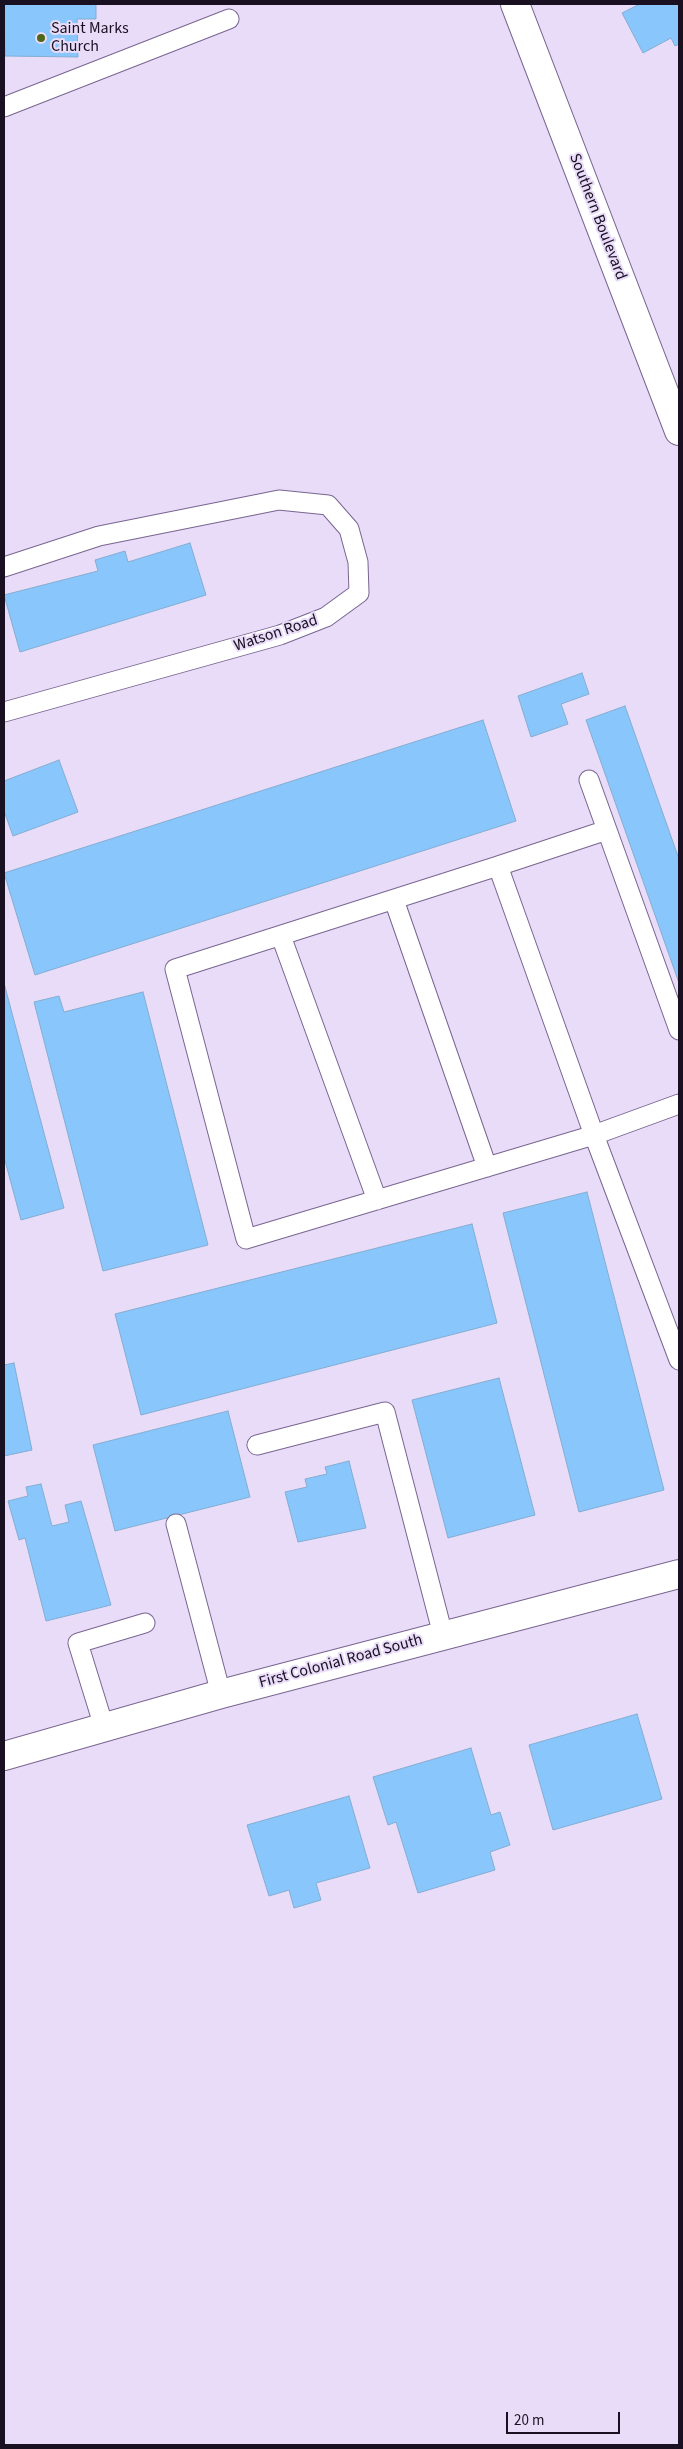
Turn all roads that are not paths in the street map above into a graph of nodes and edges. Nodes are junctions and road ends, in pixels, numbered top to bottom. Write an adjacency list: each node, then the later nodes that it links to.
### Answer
1 (515, 4): 4 (street, Southern Boulevard)
2 (229, 19): 3 (lane)
3 (4, 107)
4 (679, 431)
5 (4, 567): 6 (lane, Watson Road)
6 (4, 712)
7 (589, 780): 8 (lane)
8 (607, 830): 9 (lane); 12 (lane)
9 (498, 866): 10 (lane); 14 (lane)
10 (394, 900): 11 (lane); 15 (lane)
11 (281, 936): 16 (lane); 16 (lane)
12 (679, 1030)
13 (679, 1104): 14 (lane)
14 (594, 1135): 15 (lane); 17 (lane)
15 (487, 1167): 16 (lane)
16 (377, 1200)
17 (679, 1360)
18 (257, 1445): 22 (lane)
19 (176, 1524): 23 (lane)
20 (679, 1574): 22 (street, First Colonial Road South)
21 (145, 1623): 24 (lane)
22 (443, 1635): 23 (street, First Colonial Road South)
23 (221, 1694): 24 (street, First Colonial Road South)
24 (104, 1726): 25 (street, First Colonial Road South)
25 (4, 1756)

